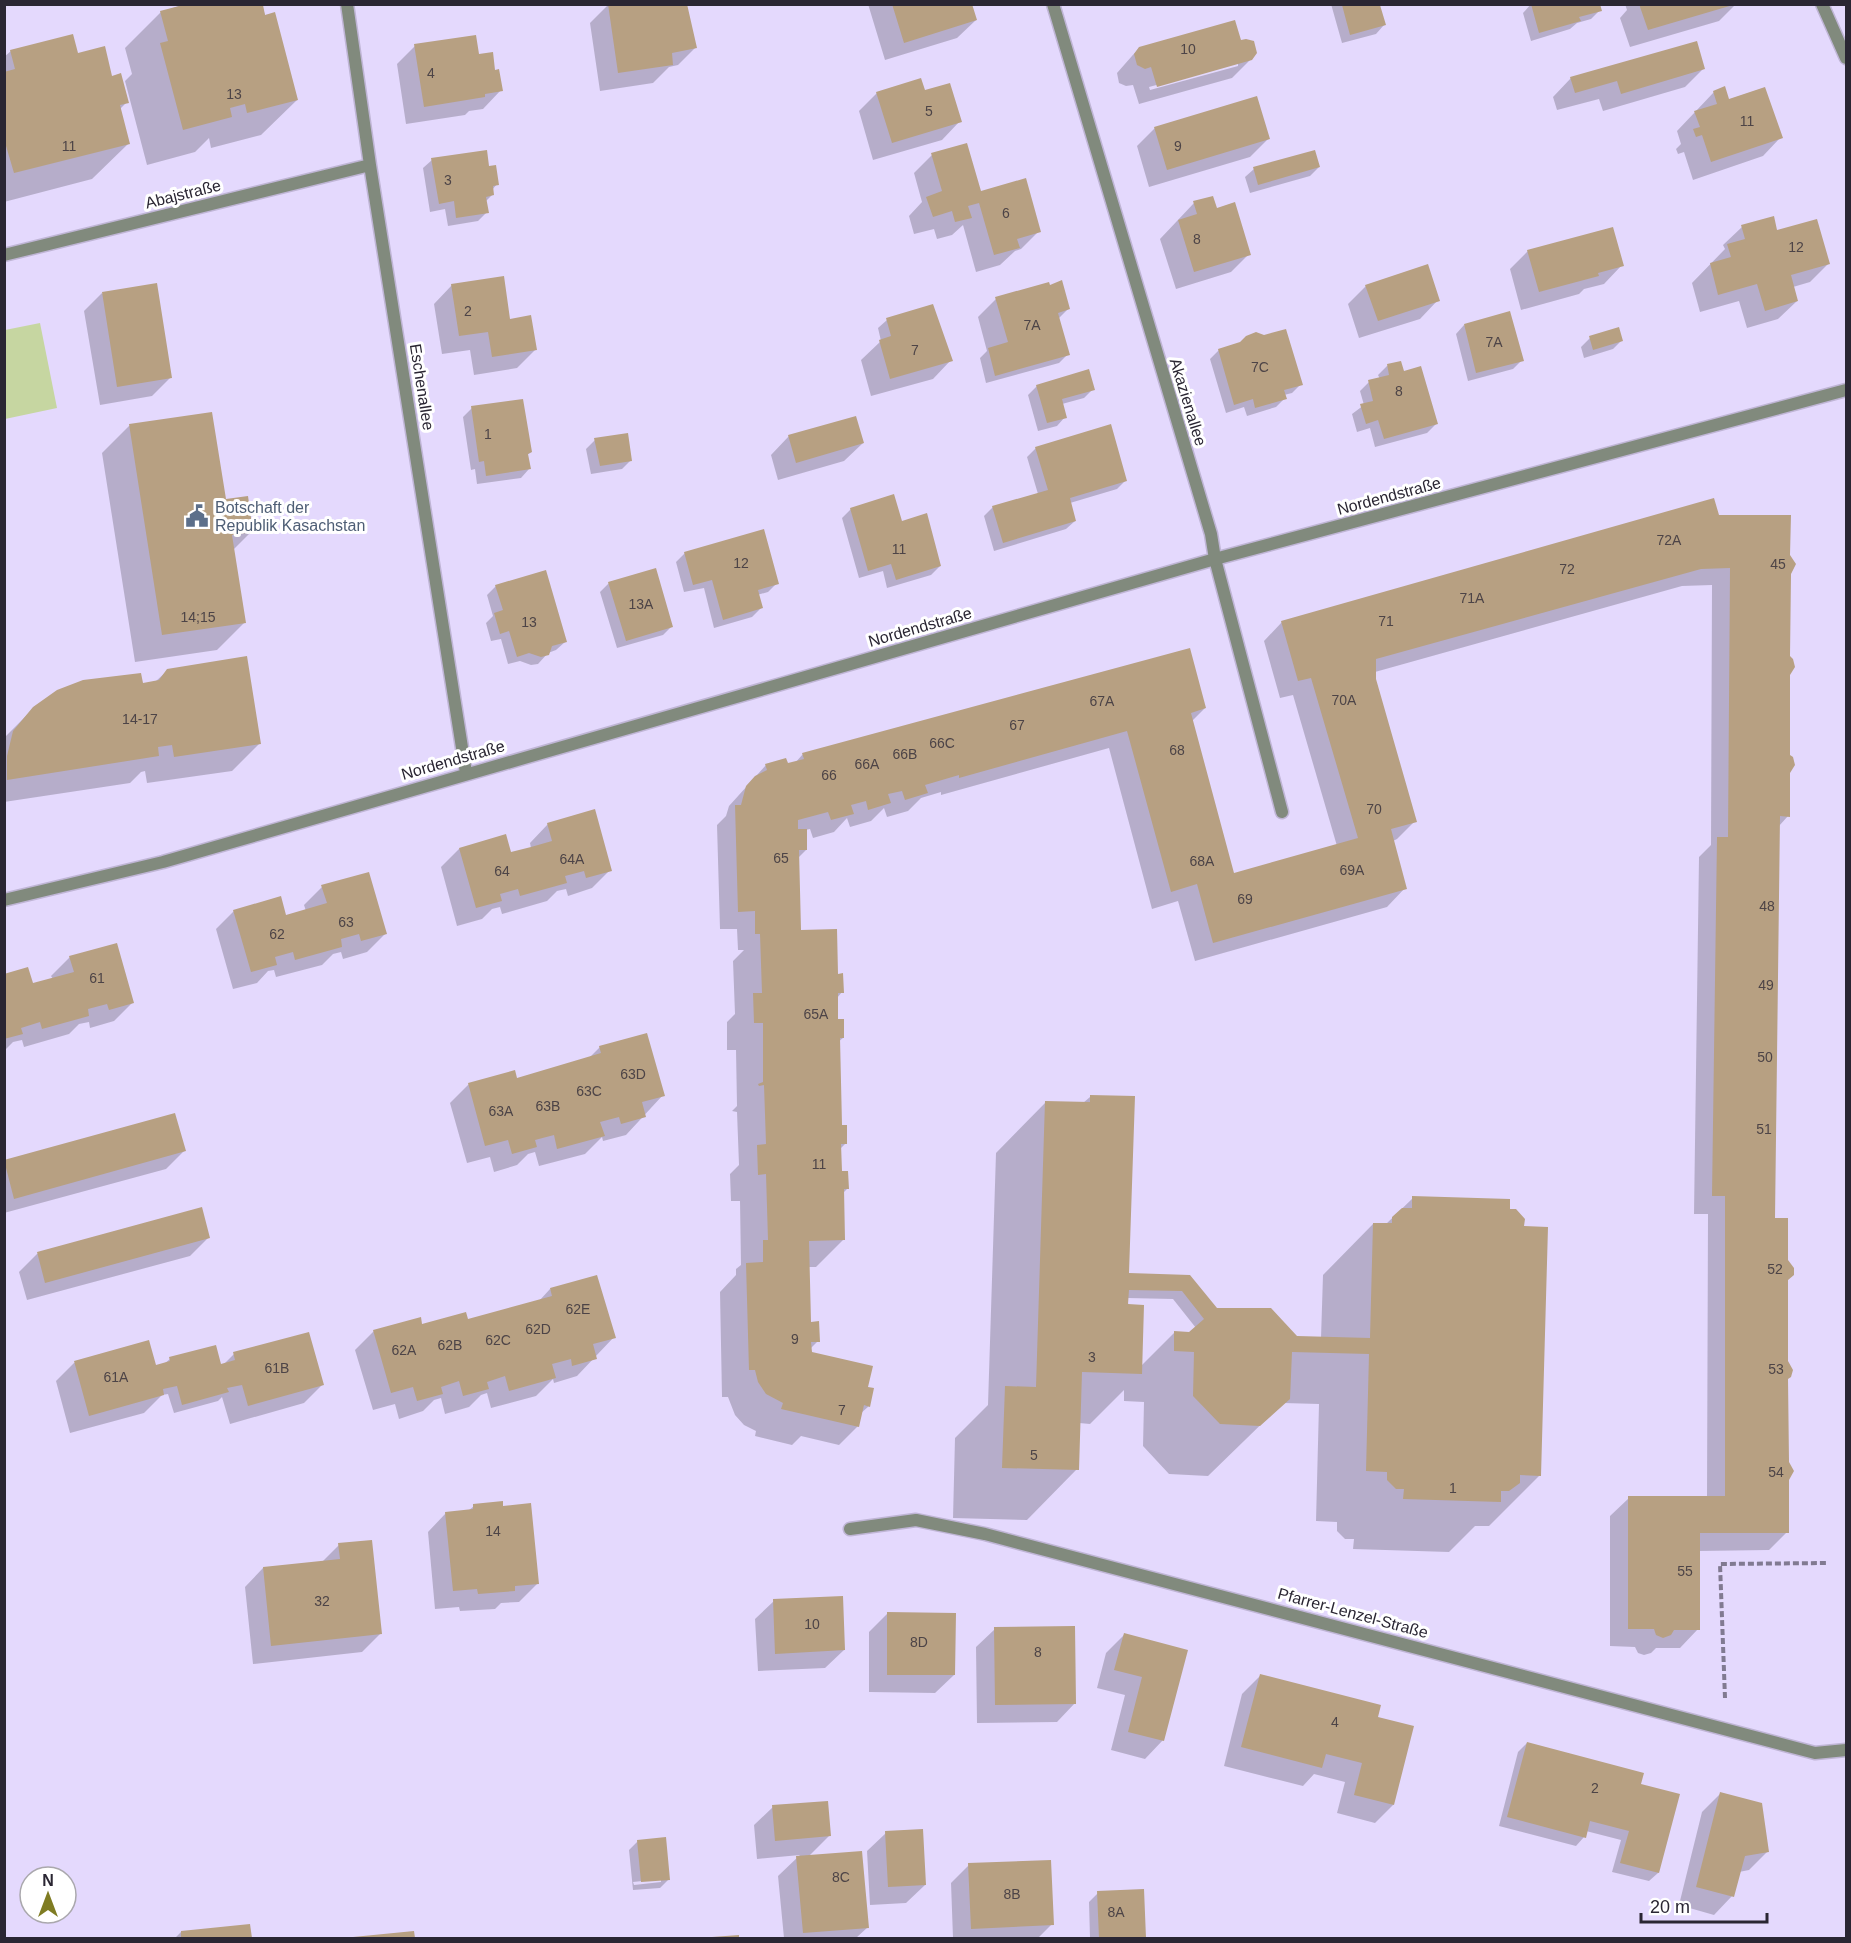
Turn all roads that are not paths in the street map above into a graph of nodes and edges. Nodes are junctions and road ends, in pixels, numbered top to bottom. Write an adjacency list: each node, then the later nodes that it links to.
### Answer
1 (347, 4): 5 (street, Eschenallee)
2 (1053, 4): 8 (street, Akazienallee)
3 (1822, 4): 4 (street)
4 (1846, 58)
5 (370, 165): 6 (street, Abajstraße); 9 (street, Eschenallee)
6 (4, 255)
7 (1846, 390): 8 (street, Nordendstraße)
8 (1215, 560): 9 (street, Nordendstraße); 10 (street, Akazienallee)
9 (466, 773): 11 (street, Nordendstraße)
10 (1282, 812)
11 (4, 900)
12 (849, 1528): 13 (street, Pfarrer-Lenzel-Straße)
13 (1846, 1750)

